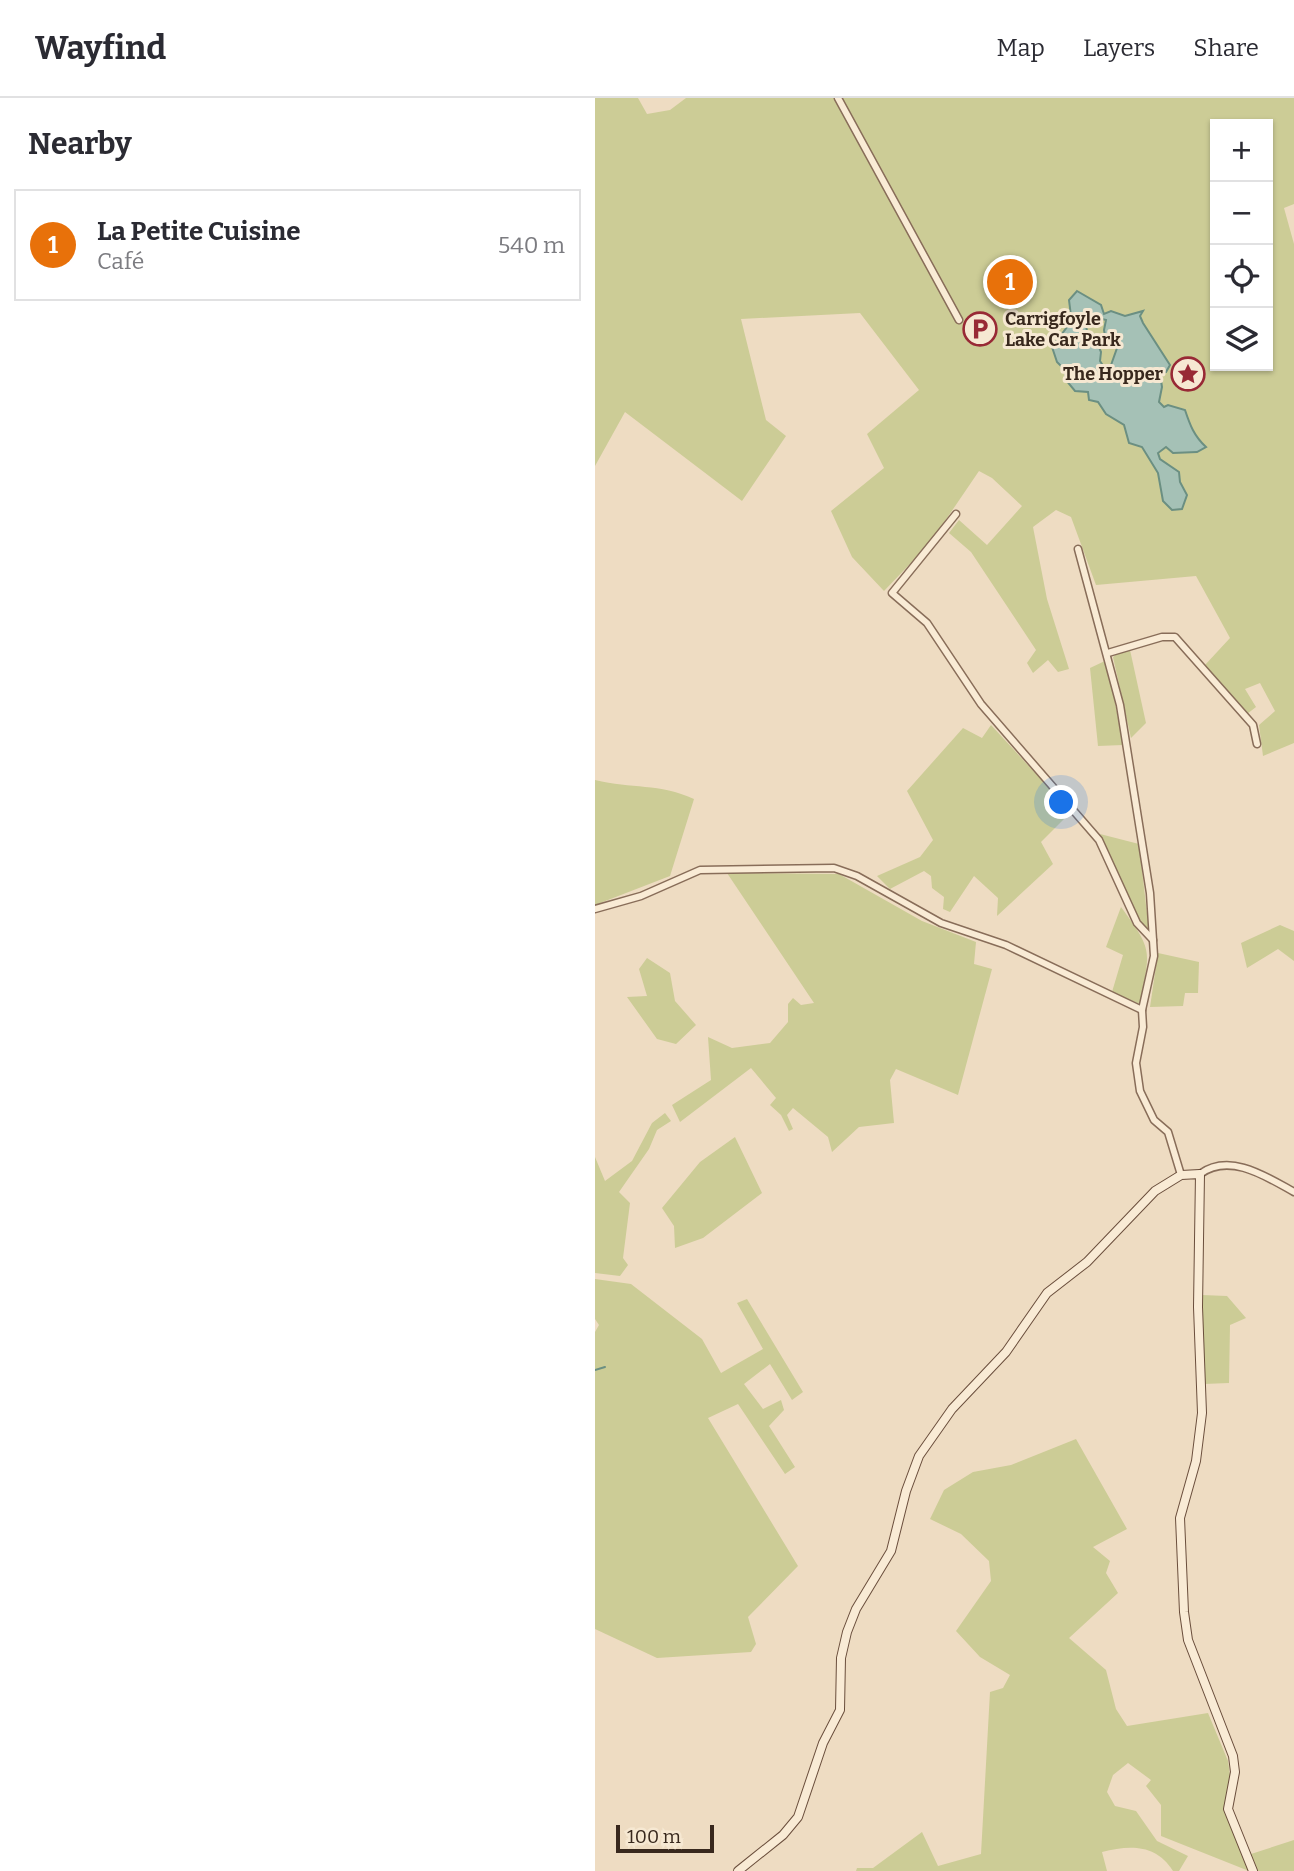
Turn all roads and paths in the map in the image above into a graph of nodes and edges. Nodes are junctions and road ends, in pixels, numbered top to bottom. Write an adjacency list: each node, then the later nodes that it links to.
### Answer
1 (838, 98): 2 (street)
2 (959, 320)
3 (956, 514): 8 (street)
4 (1078, 549): 5 (street)
5 (1108, 653): 6 (street); 8 (street)
6 (1258, 744)
7 (595, 909): 9 (street)
8 (1153, 940): 9 (street)
9 (1142, 1010): 11 (street)
10 (1200, 1174): 11 (street); 12 (street); 14 (street)
11 (1181, 1175): 13 (street)
12 (1294, 1192)
13 (738, 1871)
14 (1253, 1871)

